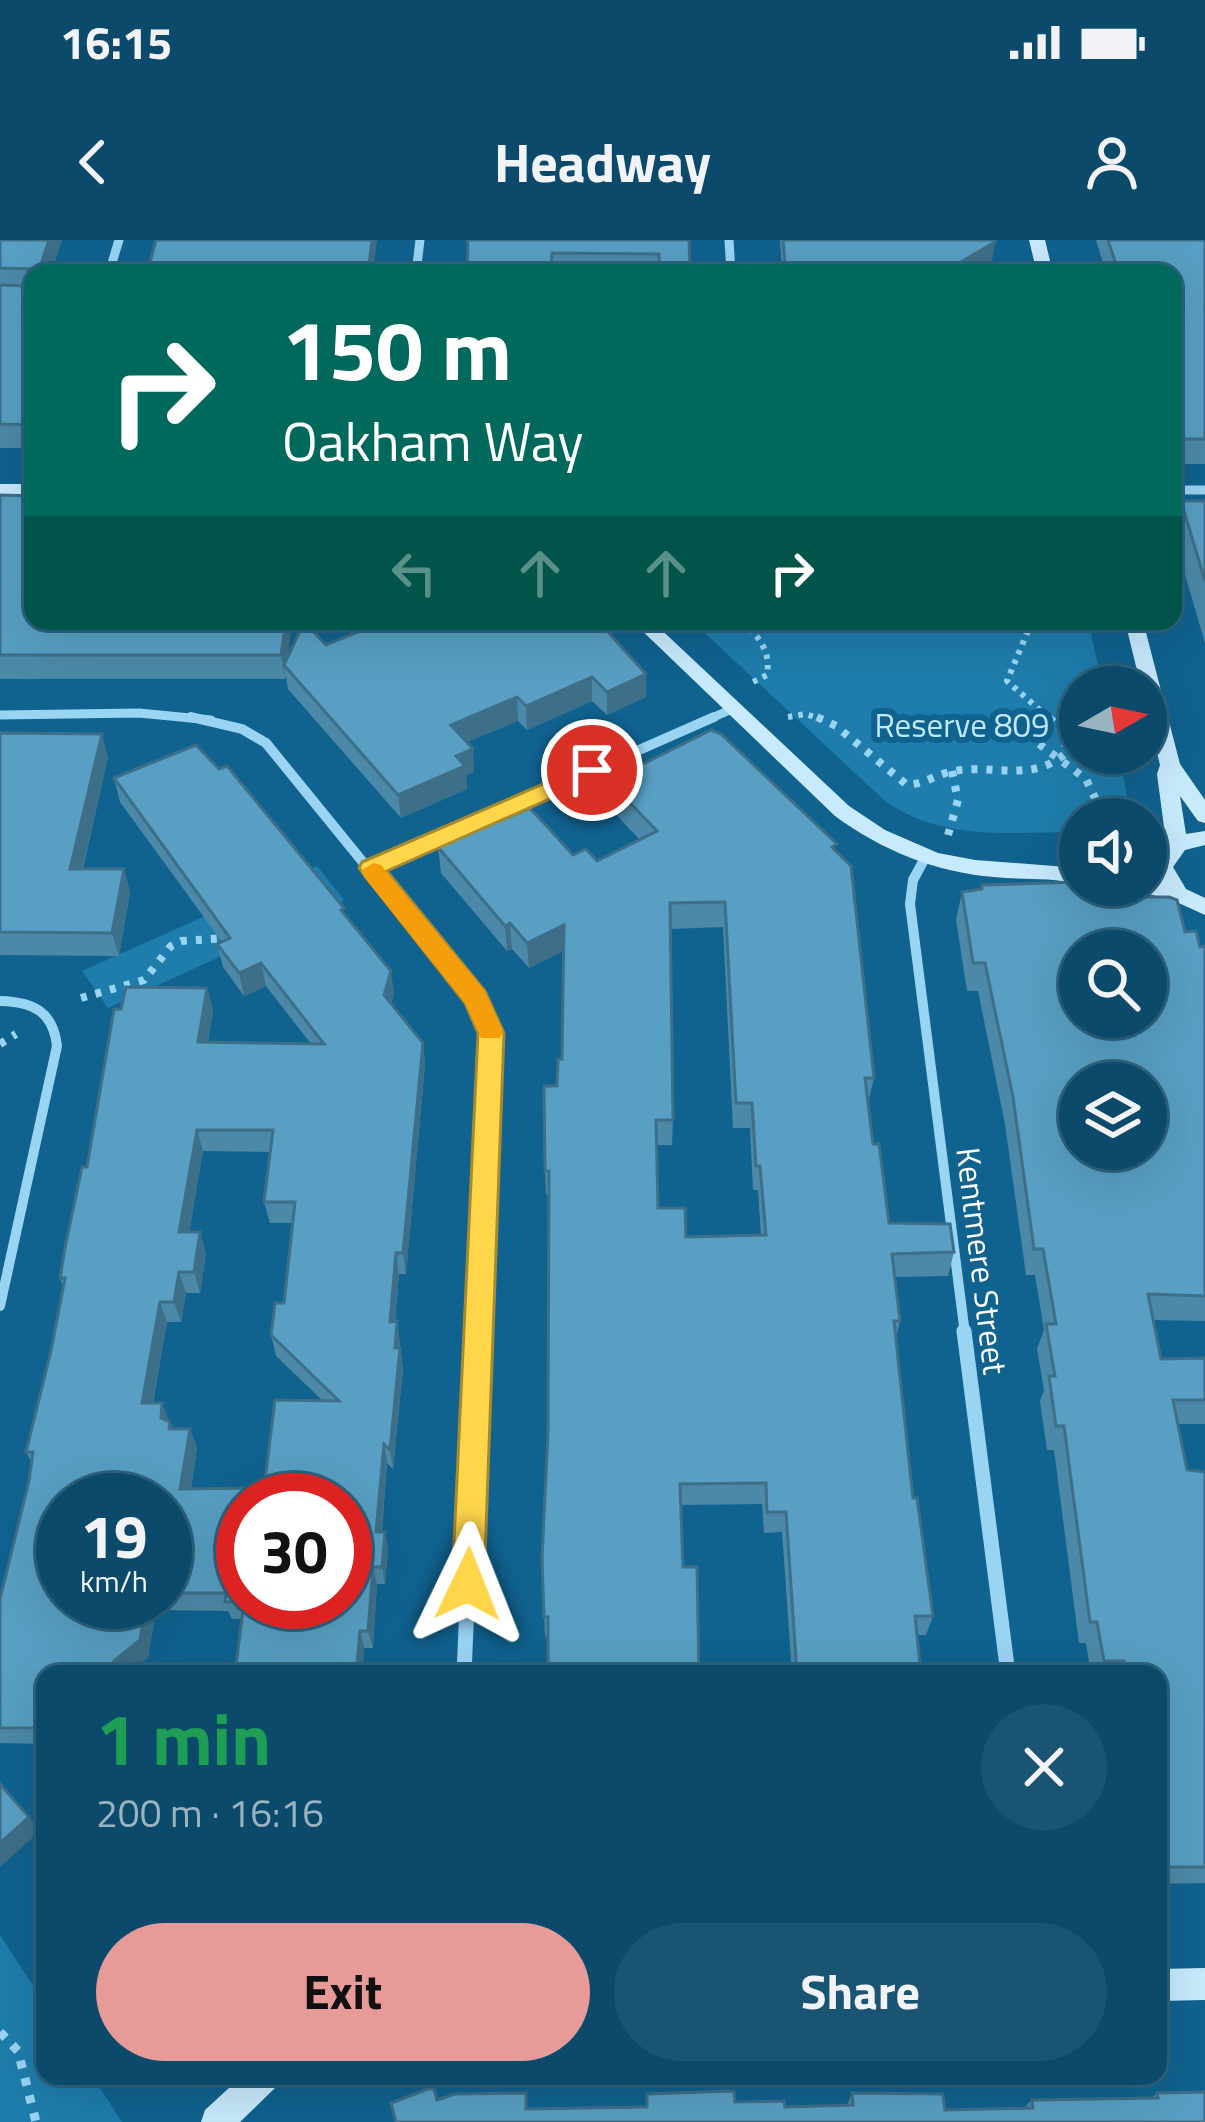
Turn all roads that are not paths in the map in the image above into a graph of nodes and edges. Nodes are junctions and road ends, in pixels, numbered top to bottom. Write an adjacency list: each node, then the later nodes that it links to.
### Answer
1 (650, 630): 3 (street)
2 (1136, 630): 5 (street)
3 (732, 709): 10 (street); 11 (street)
4 (0, 715): 11 (street)
5 (1170, 765): 6 (street); 7 (street)
6 (1166, 798)
7 (1205, 816)
8 (1205, 838): 9 (street)
9 (1167, 849)
10 (925, 858): 12 (street); 21 (street, Kentmere Street)
11 (371, 868): 20 (street)
12 (1059, 871)
13 (1167, 875): 15 (street)
14 (1167, 891): 15 (street)
15 (1178, 894): 16 (street)
16 (1204, 907)
17 (0, 1000): 18 (street)
18 (4, 1273): 19 (street)
19 (0, 1306)
20 (464, 1665)
21 (1006, 1665)
22 (1205, 1984): 23 (street)
23 (1167, 1985)
24 (256, 2085): 25 (street)
25 (217, 2122)

